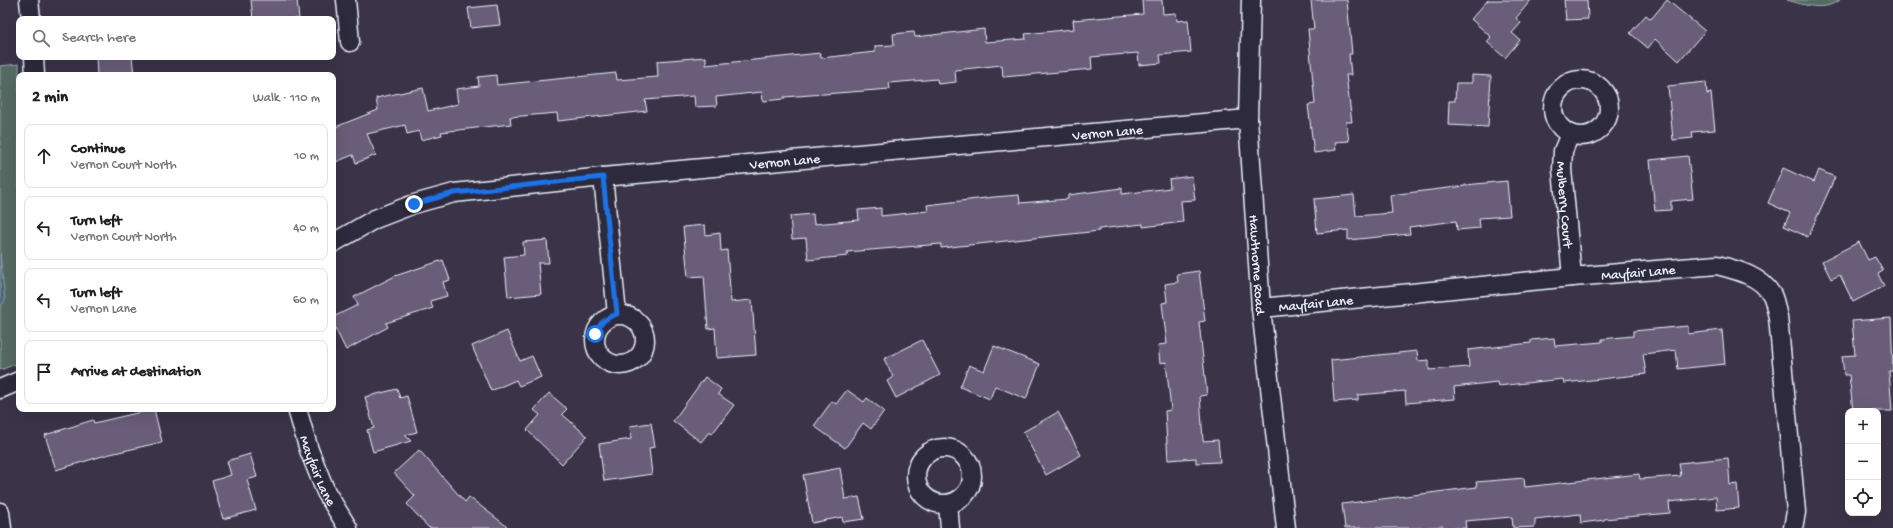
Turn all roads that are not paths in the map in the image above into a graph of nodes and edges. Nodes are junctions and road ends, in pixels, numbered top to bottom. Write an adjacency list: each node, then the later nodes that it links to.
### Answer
1 (29, 0): 4 (street)
2 (346, 0): 5 (street)
3 (1251, 0): 8 (street, Hawthorne Road)
4 (31, 16)
5 (350, 42)
6 (34, 60): 7 (street)
7 (35, 72)
8 (1248, 119): 10 (street, Vernon Lane); 13 (street, Hawthorne Road)
9 (1570, 134): 12 (street, Mulberry Court)
10 (603, 177): 11 (street, Vernon Lane); 14 (street)
11 (336, 241)
12 (1572, 277): 13 (street, Mayfair Lane); 24 (street, Mayfair Lane)
13 (1261, 308): 23 (street, Hawthorne Road)
14 (617, 314)
15 (16, 382): 16 (street)
16 (0, 389)
17 (298, 412): 21 (street, Mayfair Lane)
18 (948, 504): 22 (street)
19 (0, 512): 20 (street)
20 (2, 528)
21 (348, 528)
22 (950, 528)
23 (1286, 528)
24 (1793, 528)

